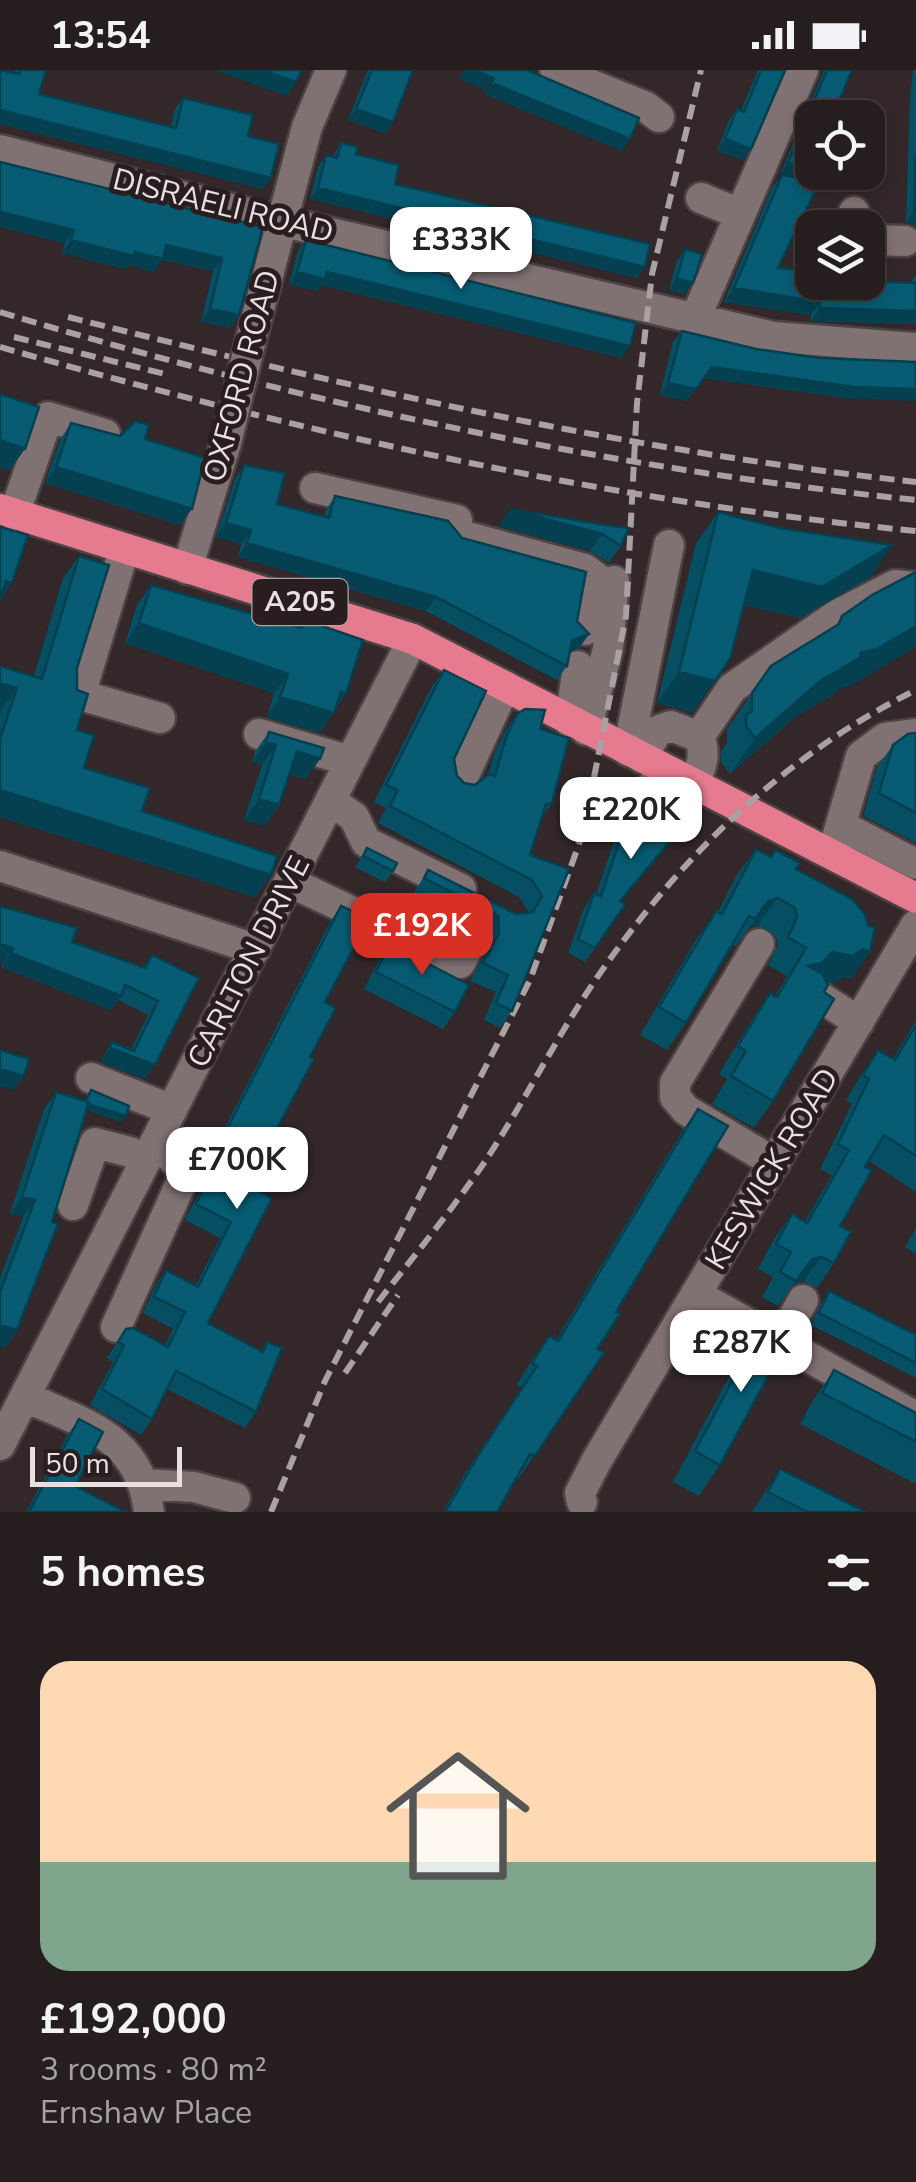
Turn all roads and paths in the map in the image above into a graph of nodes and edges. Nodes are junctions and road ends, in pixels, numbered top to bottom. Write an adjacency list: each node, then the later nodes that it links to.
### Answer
1 (331, 70): 9 (street, OXFORD ROAD)
2 (555, 70): 4 (street)
3 (803, 70): 8 (street)
4 (630, 84): 5 (street)
5 (658, 117)
6 (0, 150): 9 (street, DISRAELI ROAD)
7 (701, 198): 8 (street)
8 (740, 214): 12 (street)
9 (282, 221): 12 (street, DISRAELI ROAD); 21 (street, OXFORD ROAD, bridge)
10 (885, 241): 11 (street)
11 (905, 242)
12 (695, 319): 13 (street, DISRAELI ROAD)
13 (916, 348)
14 (16, 408): 15 (street)
15 (48, 417): 16 (street); 18 (street)
16 (105, 434)
17 (316, 488): 24 (street)
18 (7, 512): 20 (highway, A205)
19 (669, 545): 33 (street)
20 (124, 550): 21 (highway, A205); 28 (street)
21 (187, 569): 25 (highway, A205)
22 (614, 577): 29 (street)
23 (916, 588): 32 (street)
24 (585, 630)
25 (413, 639): 27 (highway, A205); 34 (street, CARLTON DRIVE)
26 (578, 666): 29 (street)
27 (506, 686): 29 (highway, A205); 35 (street)
28 (160, 718)
29 (578, 726): 33 (highway, A205)
30 (260, 734): 34 (street)
31 (916, 734): 38 (street)
32 (699, 736): 33 (street); 36 (street)
33 (643, 759): 36 (highway, A205)
34 (350, 761): 37 (street, CARLTON DRIVE)
35 (460, 784)
36 (691, 784): 38 (highway, A205)
37 (330, 802): 41 (street, CARLTON DRIVE); 43 (street)
38 (834, 844): 39 (street); 42 (highway, A205)
39 (916, 864)
40 (0, 866): 47 (street)
41 (290, 882): 45 (street); 47 (street, CARLTON DRIVE)
42 (916, 898)
43 (494, 906)
44 (916, 925): 49 (street, KESWICK ROAD)
45 (470, 942)
46 (759, 944): 53 (street)
47 (254, 949): 51 (street, CARLTON DRIVE)
48 (820, 996): 49 (street)
49 (859, 1022): 53 (street, KESWICK ROAD)
50 (91, 1078): 51 (street)
51 (172, 1110): 52 (street, CARLTON DRIVE)
52 (151, 1152): 54 (street); 57 (street); 59 (street, CARLTON DRIVE)
53 (775, 1164): 55 (street, KESWICK ROAD)
54 (73, 1204)
55 (697, 1294): 58 (street); 64 (street, KESWICK ROAD)
56 (803, 1300): 58 (street)
57 (116, 1326)
58 (780, 1341): 60 (street)
59 (26, 1397): 61 (street, CARLTON DRIVE); 62 (street)
60 (916, 1417)
61 (0, 1444)
62 (147, 1498): 63 (street)
63 (235, 1498)
64 (583, 1508)

